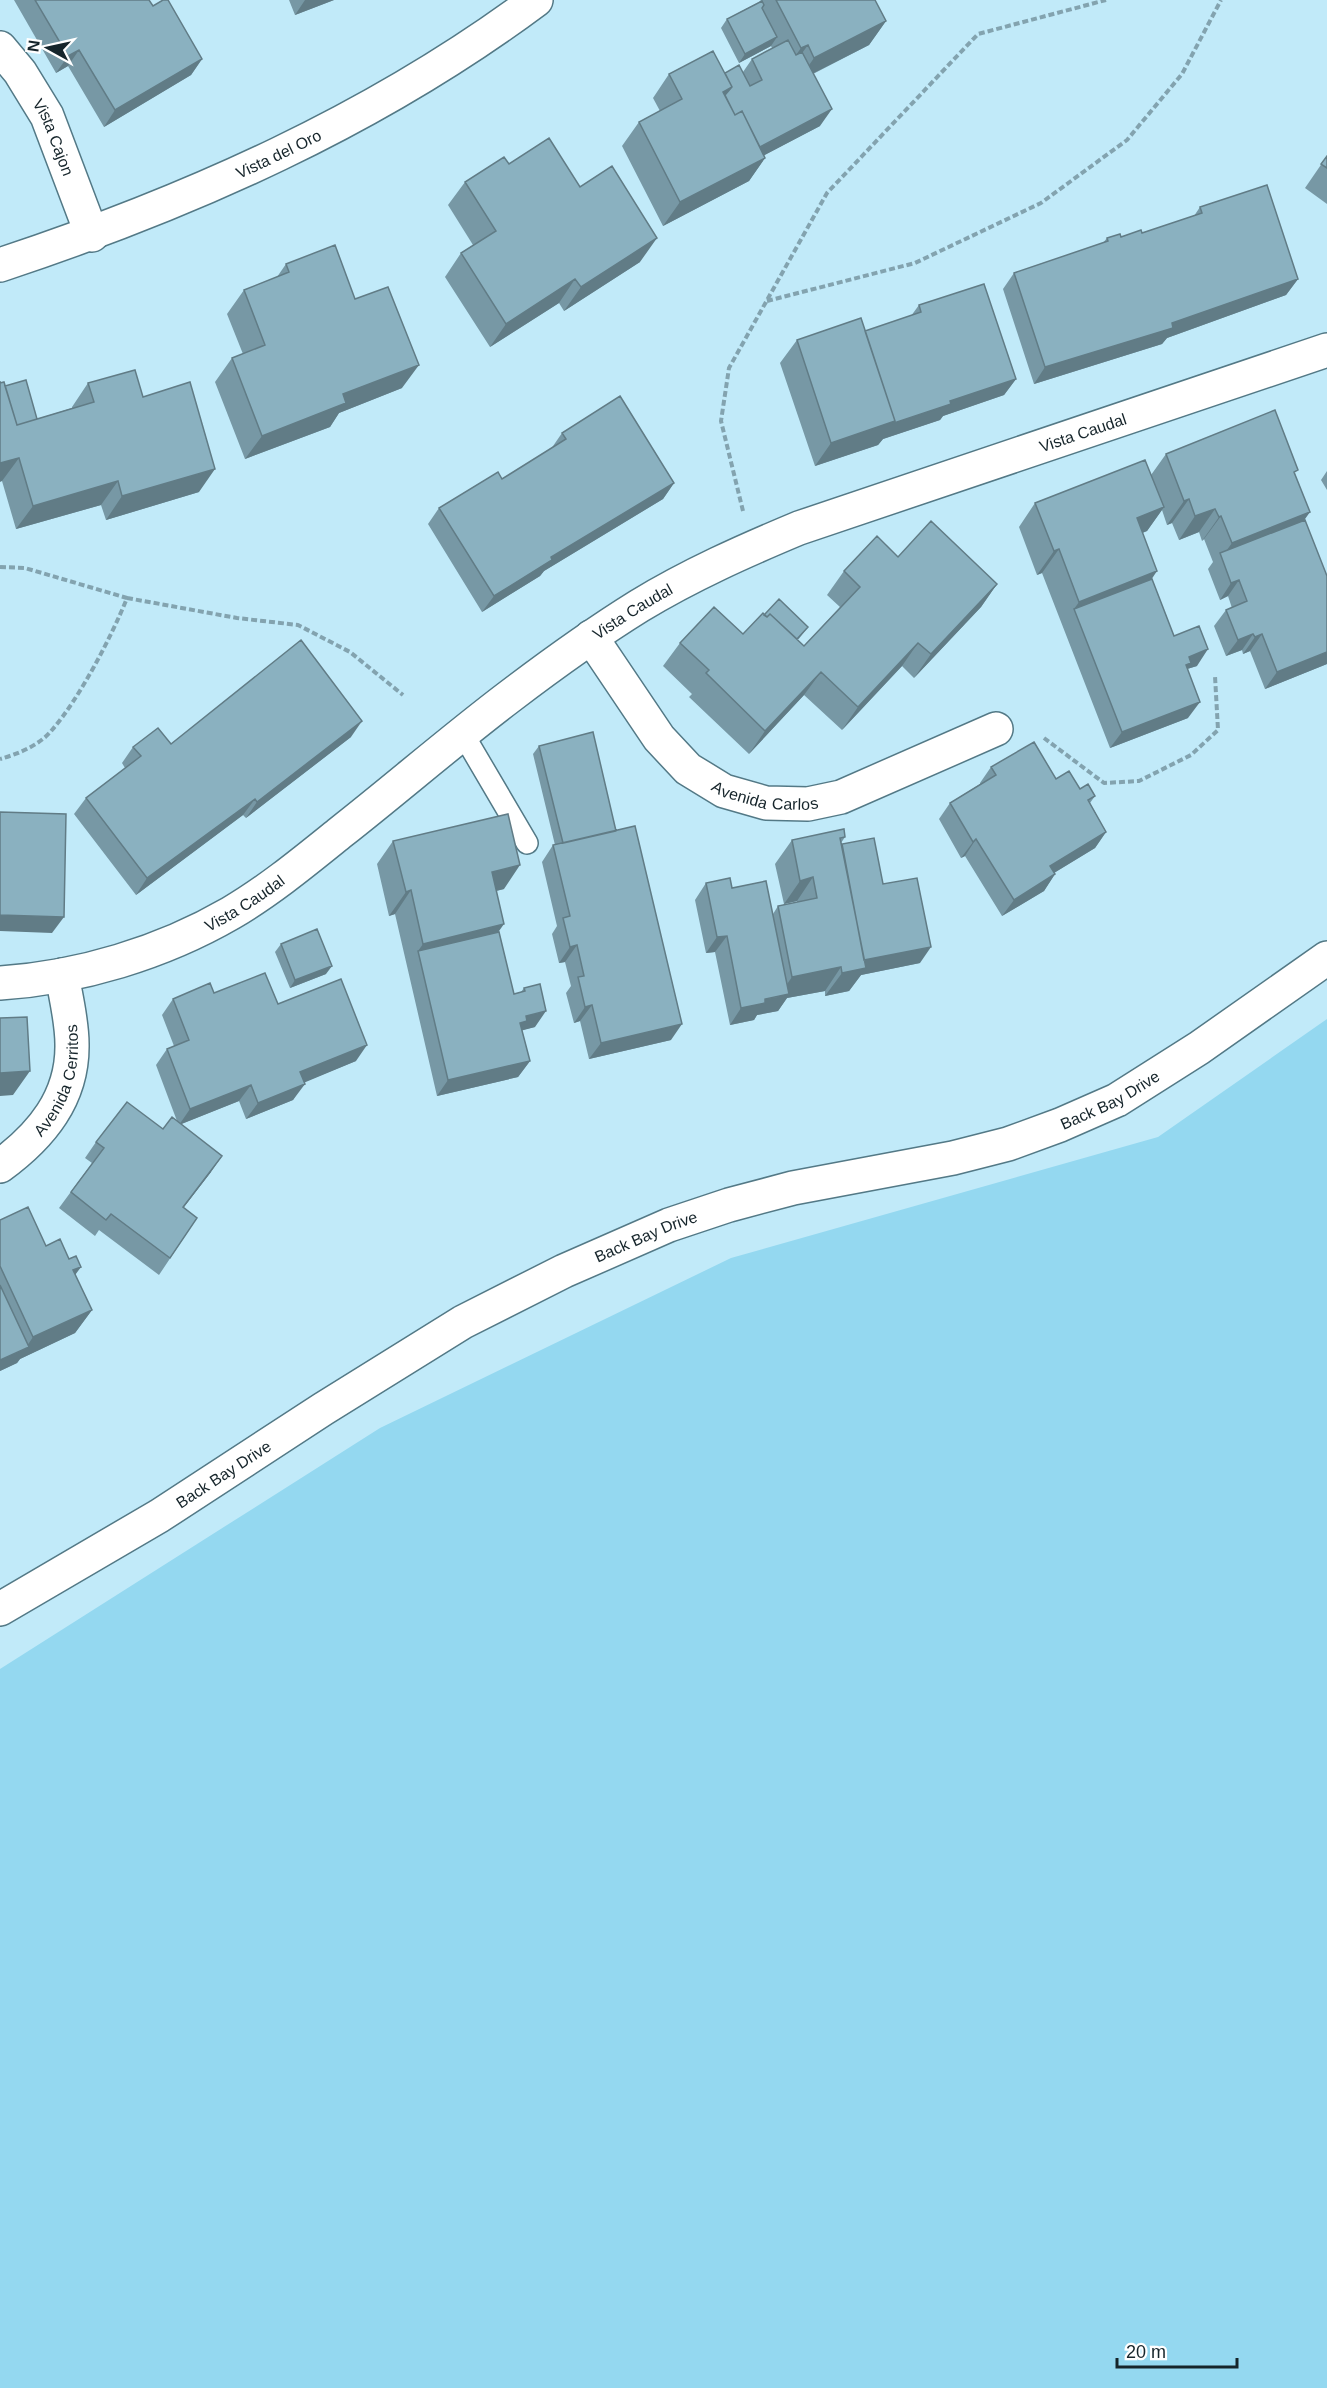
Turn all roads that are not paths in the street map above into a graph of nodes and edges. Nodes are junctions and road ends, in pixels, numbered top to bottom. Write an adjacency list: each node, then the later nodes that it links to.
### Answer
1 (519, 5): 3 (street, Vista del Oro)
2 (0, 48): 3 (street, Vista Cajon)
3 (92, 234): 4 (street, Vista del Oro)
4 (0, 265)
5 (1327, 350): 6 (street, Vista Caudal)
6 (591, 637): 7 (street, Avenida Carlos); 8 (street, Vista Caudal)
7 (996, 729)
8 (463, 734): 9 (lane); 11 (street, Vista Caudal)
9 (527, 843)
10 (1327, 958): 14 (street, Back Bay Drive)
11 (62, 975): 12 (street, Vista Caudal); 13 (street, Avenida Cerritos)
12 (0, 983)
13 (0, 1166)
14 (0, 1609)

